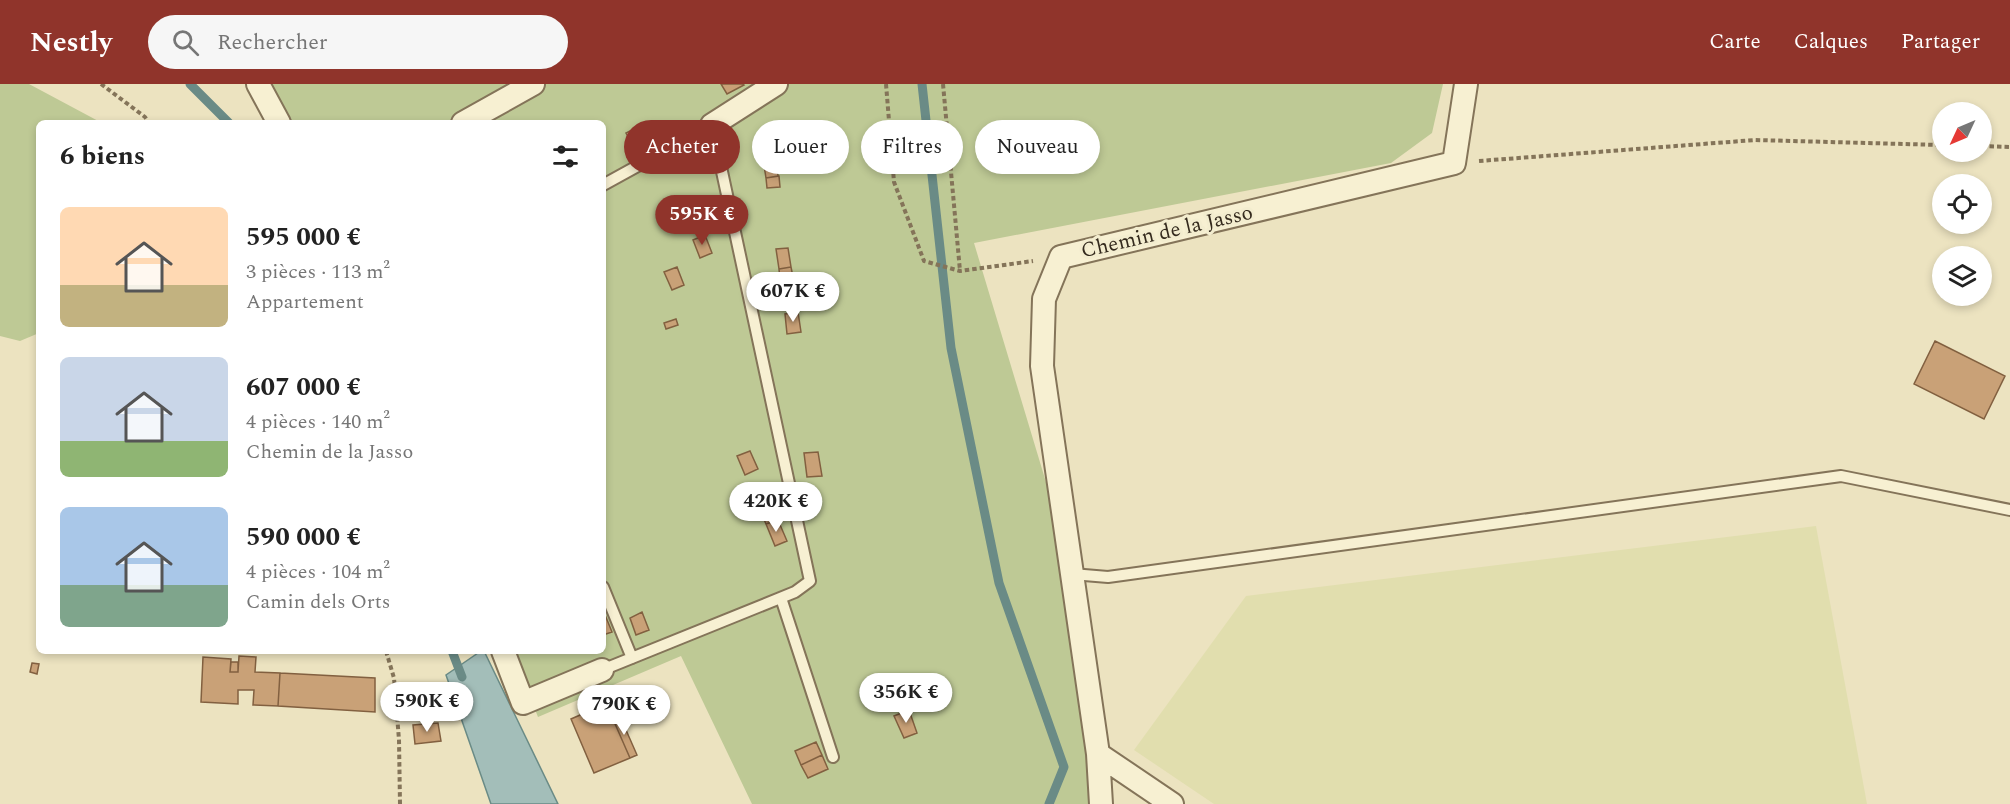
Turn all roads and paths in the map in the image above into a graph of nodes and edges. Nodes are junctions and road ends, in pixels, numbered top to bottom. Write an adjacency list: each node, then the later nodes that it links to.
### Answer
1 (101, 84): 8 (path)
2 (258, 84): 9 (street)
3 (533, 84): 10 (street)
4 (776, 84): 11 (street)
5 (886, 84): 20 (path)
6 (943, 84): 20 (path)
7 (1466, 84): 15 (street)
8 (147, 120)
9 (277, 120)
10 (468, 120)
11 (720, 120)
12 (1932, 145): 15 (path)
13 (1992, 146): 14 (path)
14 (2010, 147)
15 (1454, 163): 19 (street, Chemin de la Jasso)
16 (624, 173): 18 (lane)
17 (723, 174): 24 (lane)
18 (606, 183)
19 (1061, 257): 20 (path); 22 (street, Chemin de la Jasso)
20 (960, 271)
21 (2010, 510): 22 (lane)
22 (1072, 574): 29 (street, Chemin de la Jasso)
23 (606, 594): 27 (lane)
24 (781, 598): 27 (lane); 30 (lane)
25 (387, 654): 31 (path)
26 (504, 654): 28 (street)
27 (632, 658): 28 (lane)
28 (602, 670)
29 (1098, 754): 32 (street, Chemin de la Jasso); 33 (street)
30 (833, 757)
31 (400, 804)
32 (1101, 804)
33 (1172, 804)

